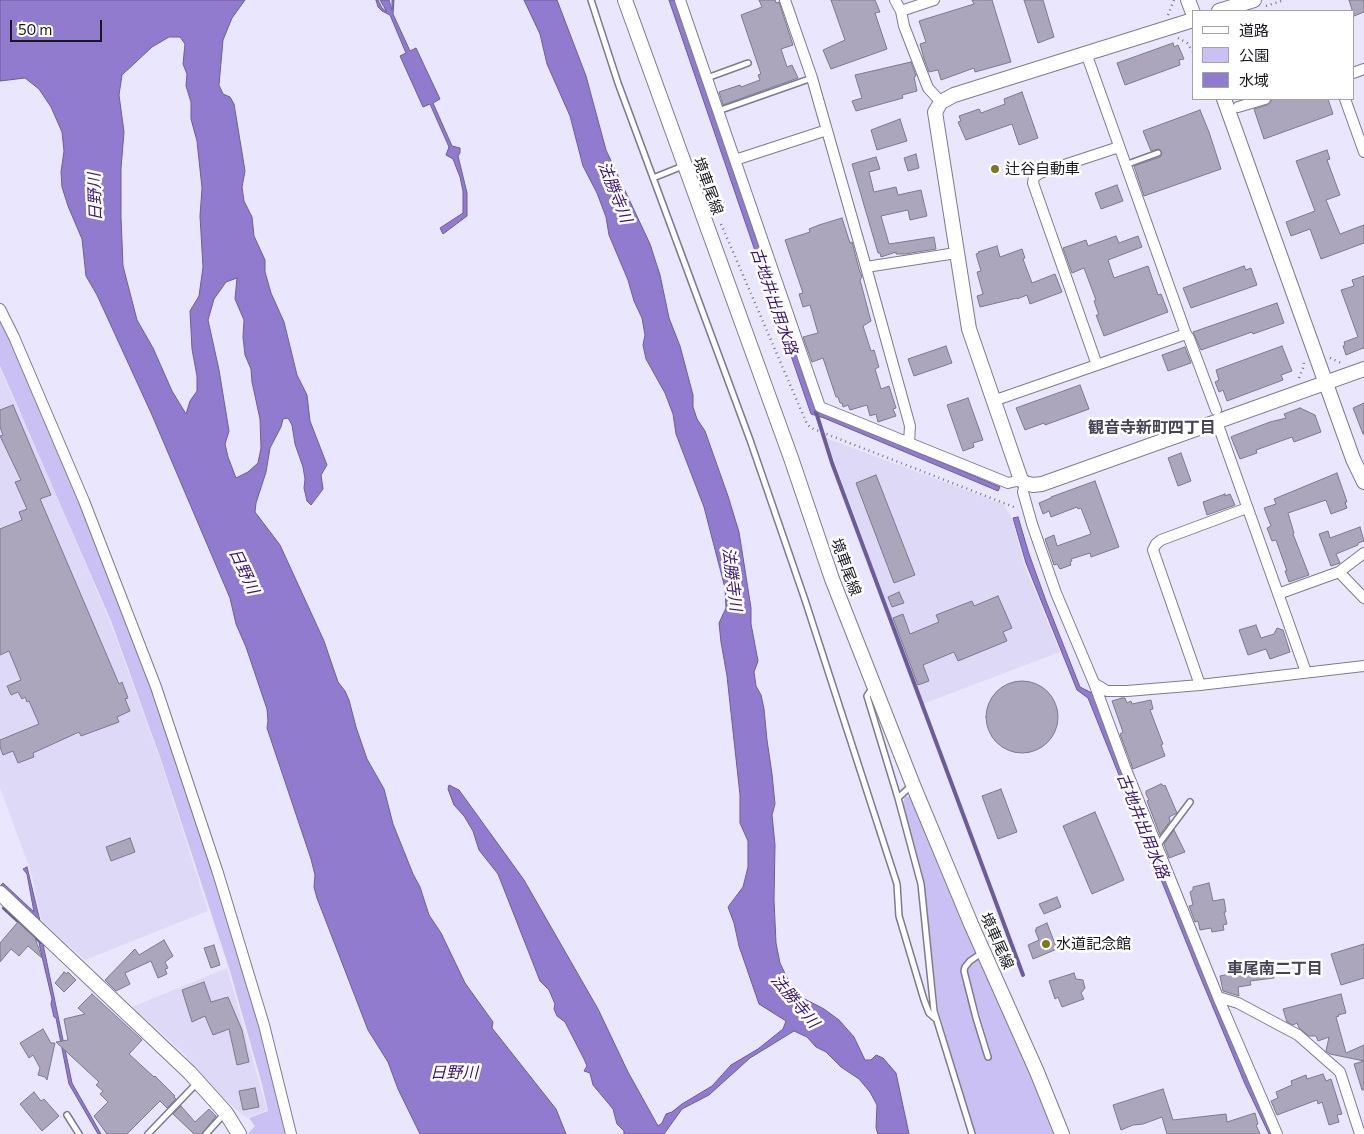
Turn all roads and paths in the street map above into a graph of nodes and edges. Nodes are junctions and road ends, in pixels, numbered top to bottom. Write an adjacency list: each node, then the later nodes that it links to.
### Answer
1 (592, 0): 30 (lane)
2 (625, 0): 11 (street, 境車尾線)
3 (634, 0): 11 (street)
4 (680, 0): 15 (street)
5 (784, 0): 16 (street)
6 (895, 0): 10 (street)
7 (934, 0): 10 (street)
8 (1254, 0): 9 (street)
9 (1222, 10)
10 (901, 11): 20 (street)
11 (631, 17): 29 (street, 境車尾線)
12 (1192, 20): 13 (street)
13 (1086, 53): 20 (street); 24 (street)
14 (748, 63): 15 (lane)
15 (707, 78): 22 (street)
16 (812, 78): 22 (lane); 23 (street)
17 (1224, 100): 37 (street)
18 (1262, 100): 21 (street)
19 (1345, 100): 25 (street)
20 (940, 102): 31 (street)
21 (1238, 108)
22 (718, 111): 27 (street)
23 (827, 130): 27 (street); 32 (street)
24 (1119, 147): 28 (street); 35 (street)
25 (1364, 152)
26 (1158, 153): 28 (lane)
27 (736, 160): 40 (street)
28 (1125, 164): 34 (street)
29 (684, 166): 30 (lane); 51 (street, 境車尾線)
30 (653, 178): 60 (lane)
31 (956, 253): 32 (street); 38 (street)
32 (866, 267): 40 (street)
33 (0, 309): 69 (street)
34 (1186, 334): 35 (street); 39 (street)
35 (1097, 365): 38 (street)
36 (1364, 369): 37 (street)
37 (1326, 383): 39 (street); 42 (street)
38 (993, 401): 41 (street)
39 (1217, 416): 41 (street); 43 (street)
40 (909, 443): 41 (street)
41 (1023, 481): 50 (street)
42 (1364, 482)
43 (1247, 508): 46 (street); 52 (street)
44 (1364, 553): 45 (street)
45 (1339, 572): 46 (street); 47 (street)
46 (1278, 594): 49 (street)
47 (1364, 598)
48 (1364, 666): 49 (street)
49 (1306, 672): 52 (street)
50 (1094, 683): 52 (street); 56 (street)
51 (874, 685): 53 (street, 境車尾線); 54 (lane)
52 (1200, 685)
53 (913, 784): 54 (lane); 58 (street, 境車尾線)
54 (898, 798): 60 (lane)
55 (1190, 802): 56 (lane)
56 (1157, 846): 59 (street)
57 (4, 898): 62 (street)
58 (983, 951): 61 (lane); 71 (street, 境車尾線)
59 (1218, 997): 72 (street); 73 (street)
60 (936, 1019): 70 (lane)
61 (988, 1057)
62 (199, 1081): 63 (street); 66 (lane)
63 (226, 1113): 67 (lane); 68 (street)
64 (67, 1115): 65 (lane)
65 (79, 1134)
66 (148, 1134)
67 (206, 1134)
68 (239, 1134)
69 (291, 1134)
70 (972, 1134)
71 (1062, 1134)
72 (1277, 1134)
73 (1360, 1134)

